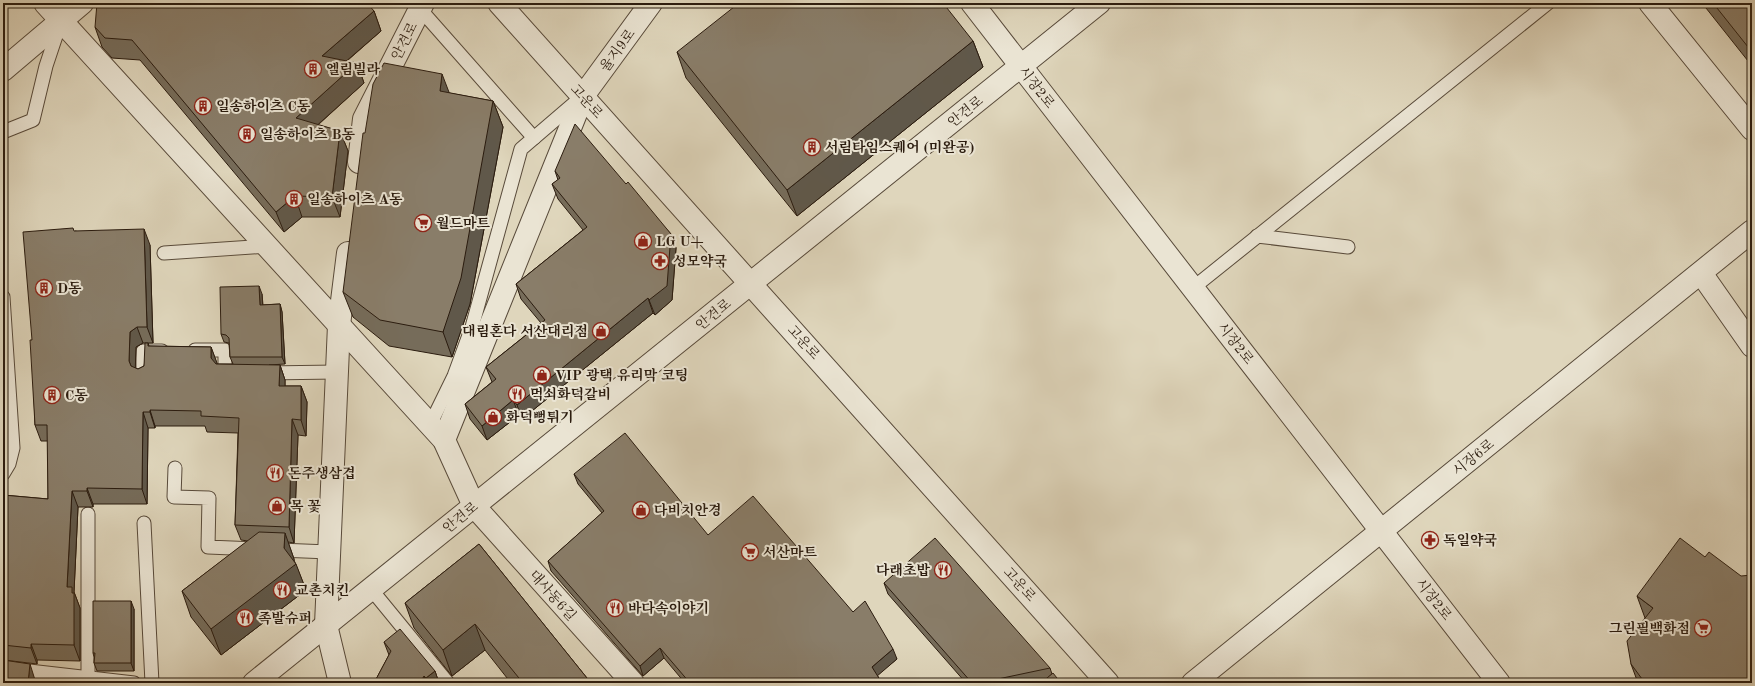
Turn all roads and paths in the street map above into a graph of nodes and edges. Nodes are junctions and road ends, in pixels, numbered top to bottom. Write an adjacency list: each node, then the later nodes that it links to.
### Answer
1 (45, 3): 10 (street, 대사동6길)
2 (82, 3): 10 (street)
3 (499, 3): 13 (street, 고운로)
4 (651, 3): 13 (street, 율지9로)
5 (972, 3): 11 (street, 시장2로)
6 (1099, 3): 11 (street, 안견로)
7 (1548, 3): 20 (lane)
8 (1650, 3): 14 (street)
9 (421, 6): 16 (lane); 17 (street, 안견로)
10 (61, 21): 12 (street); 15 (lane); 21 (street, 대사동6길)
11 (1021, 66): 25 (street, 안견로); 26 (street, 시장2로)
12 (3, 70)
13 (583, 96): 16 (lane); 25 (street, 고운로); 32 (street, 율지9로)
14 (1752, 129)
15 (3, 132)
16 (534, 138): 32 (lane)
17 (356, 182)
18 (351, 230): 28 (street)
19 (1752, 231): 24 (street, 시장6로)
20 (1257, 236): 22 (lane); 26 (lane)
21 (268, 246): 23 (lane); 28 (street, 대사동6길)
22 (1348, 247)
23 (164, 253)
24 (1701, 273): 29 (street); 38 (street, 시장6로)
25 (751, 283): 35 (street, 안견로); 50 (street, 고운로)
26 (1193, 288): 38 (street, 시장2로)
27 (3, 297): 34 (lane)
28 (339, 325): 30 (street); 32 (street, 대사동6길)
29 (1752, 346)
30 (337, 372): 31 (lane); 39 (street)
31 (143, 377)
32 (437, 432): 35 (street, 대사동6길)
33 (175, 468): 39 (lane)
34 (3, 474)
35 (474, 506): 40 (street, 안견로); 49 (street, 대사동6길)
36 (88, 514): 43 (lane)
37 (144, 523): 45 (lane)
38 (1381, 531): 51 (street, 시장6로); 52 (street, 시장2로)
39 (329, 552): 41 (street)
40 (371, 589): 41 (street, 안견로); 48 (lane)
41 (326, 625): 46 (street, 안견로); 47 (street)
42 (3, 668): 43 (lane)
43 (88, 677): 44 (lane)
44 (134, 683)
45 (152, 683)
46 (254, 683)
47 (340, 683)
48 (448, 683)
49 (632, 683)
50 (1108, 683)
51 (1194, 683)
52 (1499, 683)

